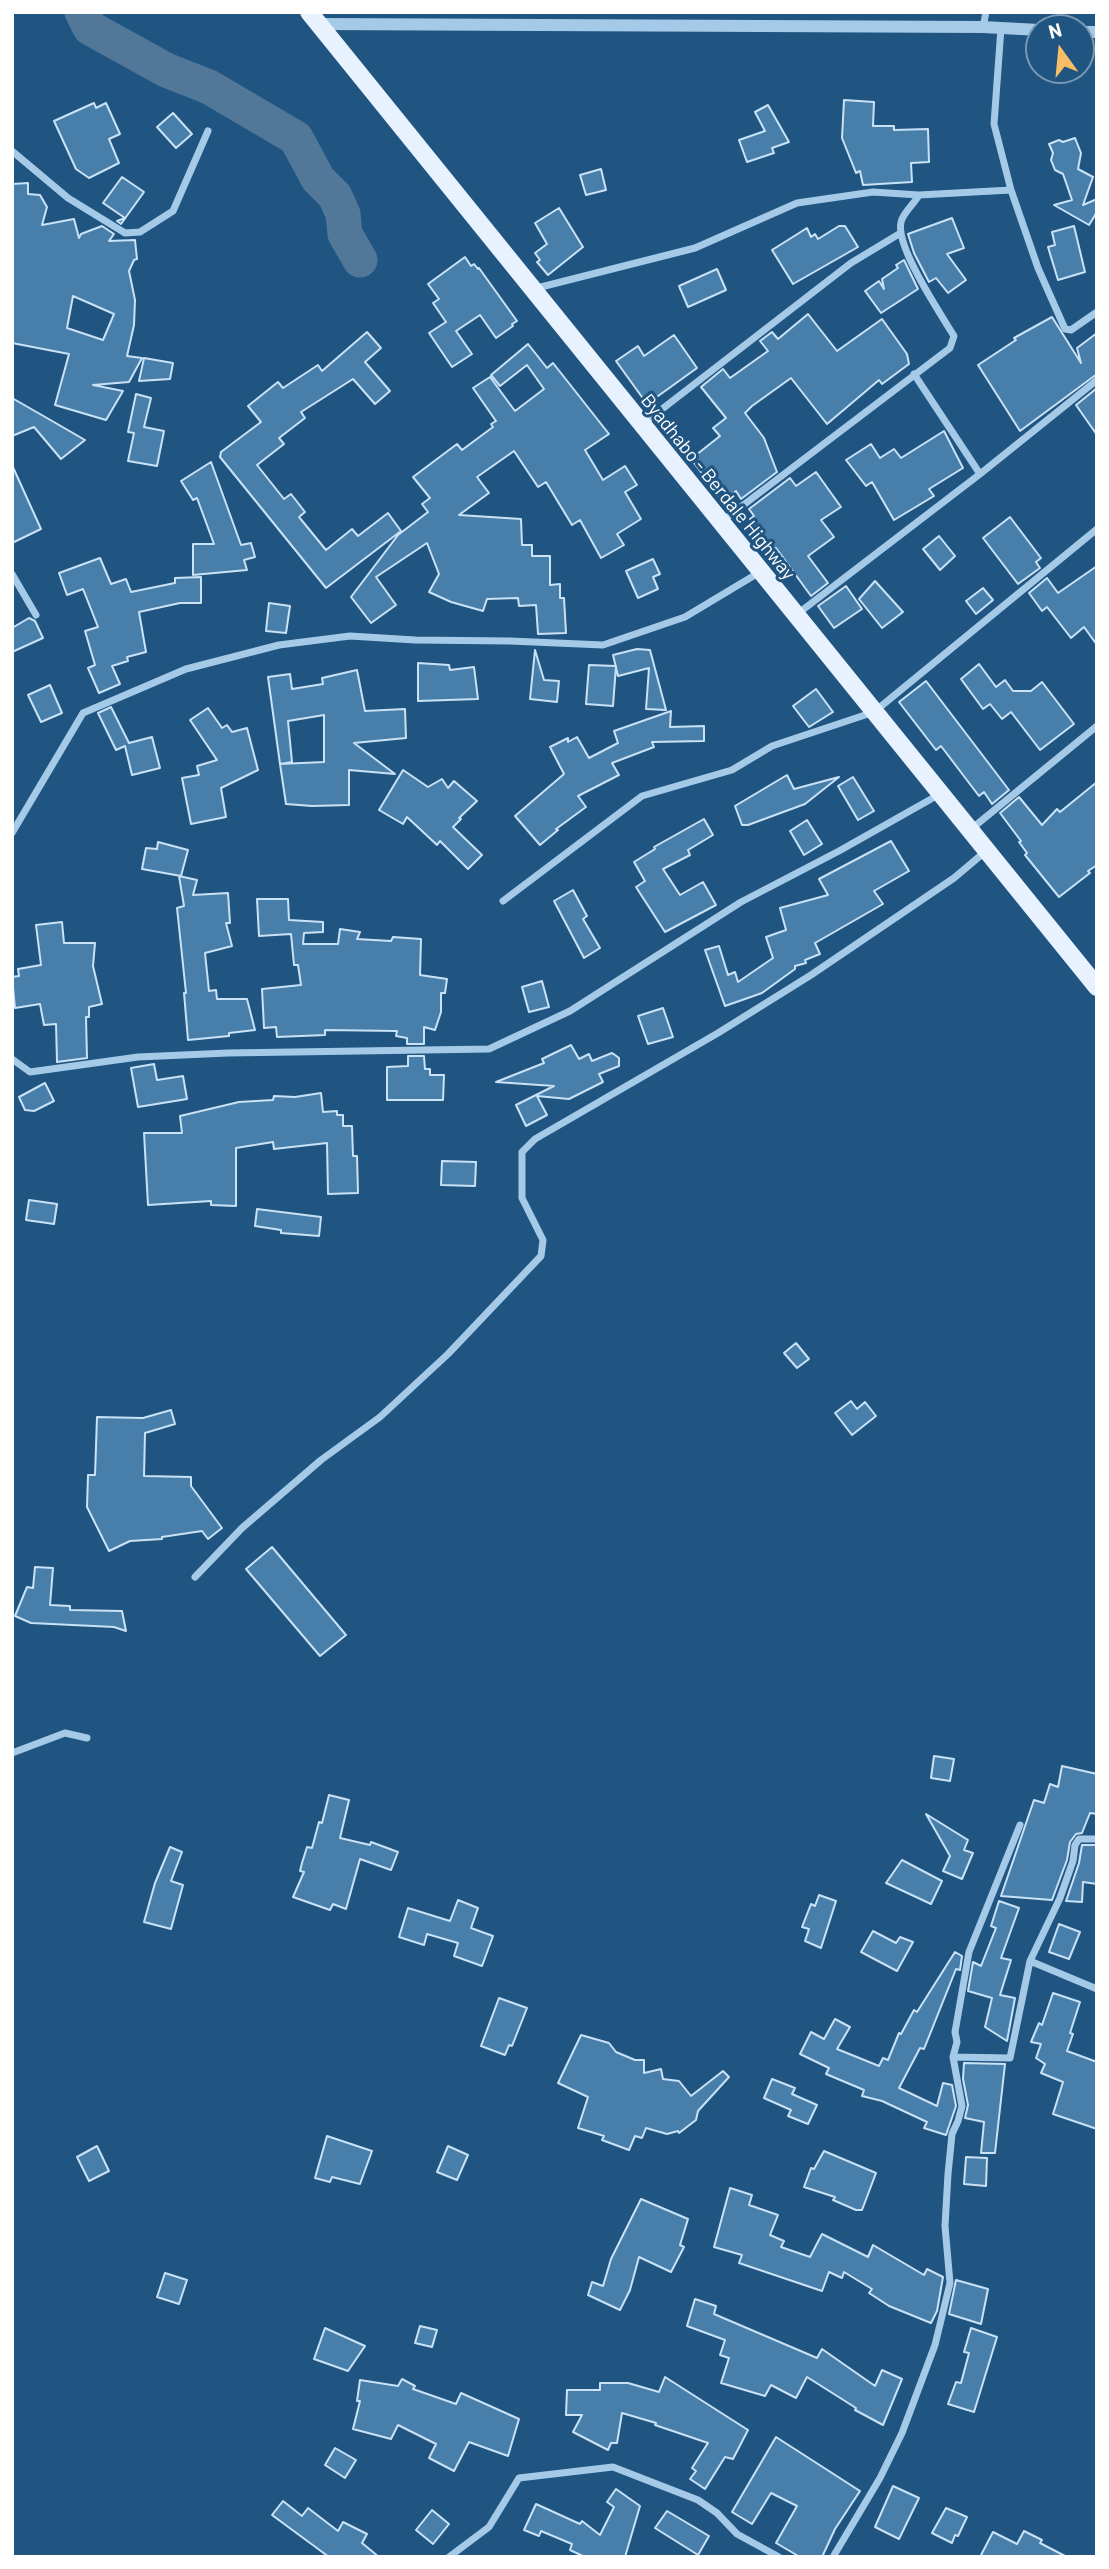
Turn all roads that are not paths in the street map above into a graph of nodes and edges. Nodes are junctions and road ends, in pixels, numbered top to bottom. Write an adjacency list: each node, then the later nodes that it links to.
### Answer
1 (986, 12): 3 (street)
2 (313, 18): 3 (street); 11 (main road, Byadhabo - Berdale Highway)
3 (983, 27): 4 (street)
4 (1001, 28): 5 (street); 8 (street)
5 (1025, 29)
6 (208, 131): 7 (street)
7 (12, 151)
8 (1011, 190): 9 (street); 12 (street)
9 (919, 195): 10 (street); 11 (street)
10 (899, 234): 13 (street); 15 (street)
11 (532, 290): 15 (main road, Byadhabo - Berdale Highway)
12 (1097, 312)
13 (914, 374): 16 (street); 17 (street)
14 (1097, 380): 16 (street)
15 (641, 425): 17 (main road, Byadhabo - Berdale Highway)
16 (979, 474): 22 (street)
17 (720, 523): 19 (main road, Byadhabo - Berdale Highway)
18 (1097, 529): 23 (street)
19 (760, 572): 22 (main road, Byadhabo - Berdale Highway); 27 (street)
20 (12, 574): 21 (street)
21 (36, 615)
22 (795, 615): 23 (main road, Byadhabo - Berdale Highway)
23 (874, 712): 25 (main road, Byadhabo - Berdale Highway); 29 (street)
24 (1097, 726): 26 (street)
25 (940, 794): 26 (main road, Byadhabo - Berdale Highway); 31 (street)
26 (970, 831): 28 (main road, Byadhabo - Berdale Highway)
27 (12, 833)
28 (986, 851): 30 (main road, Byadhabo - Berdale Highway); 32 (street)
29 (503, 901)
30 (1097, 987)
31 (12, 1059)
32 (195, 1577)
33 (87, 1738): 34 (street)
34 (12, 1753)
35 (1020, 1825): 39 (street)
36 (1097, 1839): 37 (street)
37 (1030, 1961): 38 (street); 39 (street)
38 (1097, 1989)
39 (953, 2057): 42 (street)
40 (449, 2557): 41 (street)
41 (779, 2557)
42 (833, 2557)

